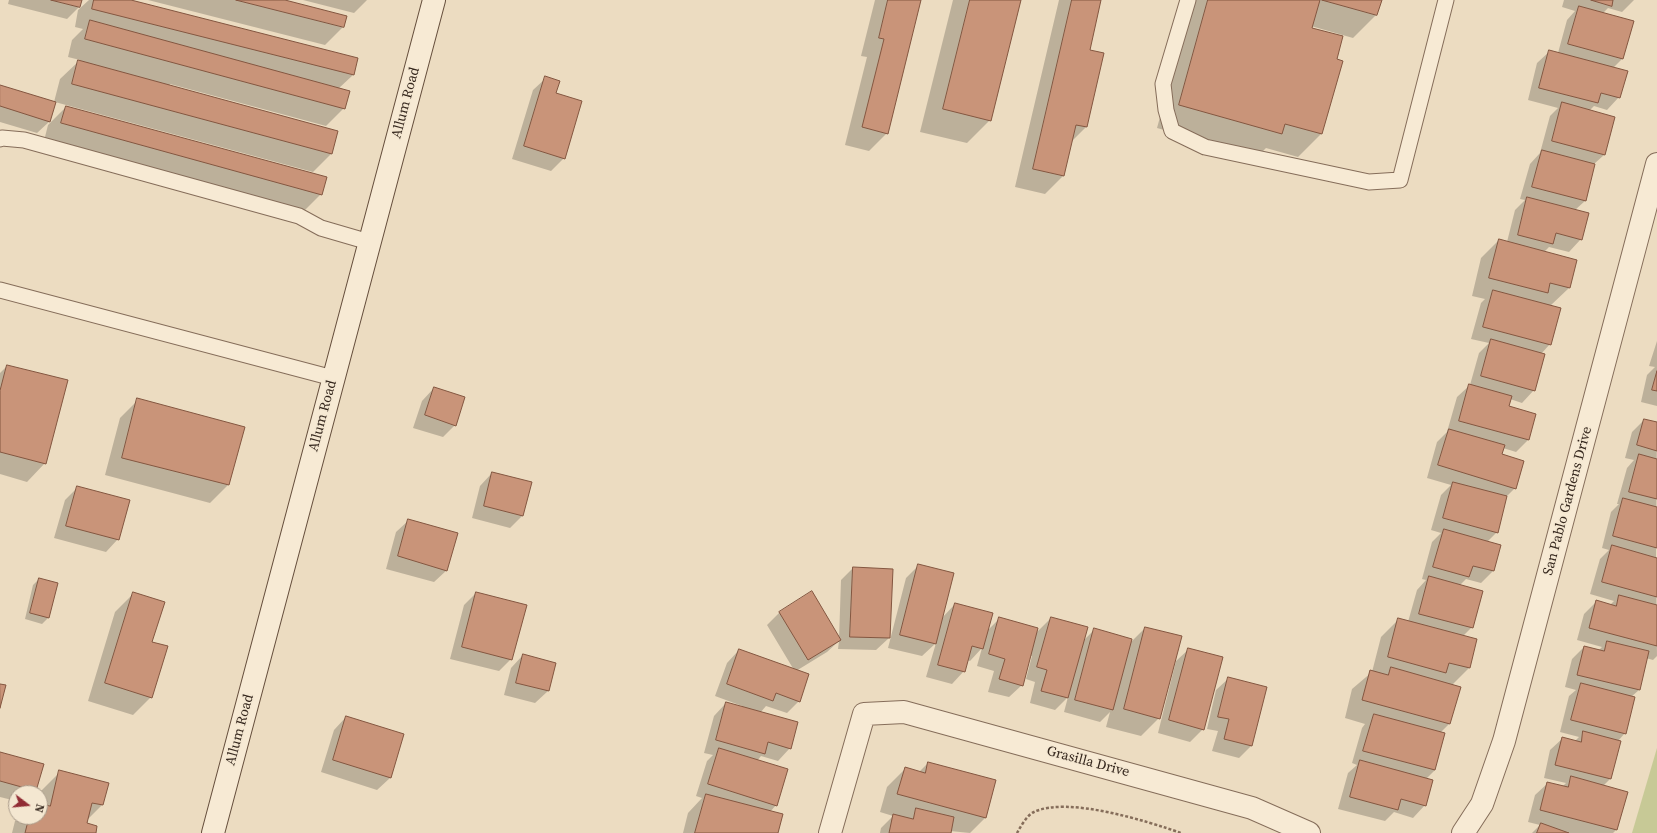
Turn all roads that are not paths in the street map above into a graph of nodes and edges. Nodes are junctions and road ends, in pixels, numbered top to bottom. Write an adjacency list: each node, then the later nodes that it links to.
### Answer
1 (434, 0): 6 (street, Allum Road)
2 (1188, 0): 3 (lane)
3 (1446, 0)
4 (0, 139): 6 (lane)
5 (1657, 164): 12 (street, San Pablo Gardens Drive)
6 (369, 242): 8 (street, Allum Road)
7 (0, 290): 8 (lane)
8 (333, 378): 9 (street, Allum Road)
9 (213, 833)
10 (830, 833): 11 (street, Grasilla Drive)
11 (1308, 833)
12 (1463, 833)

